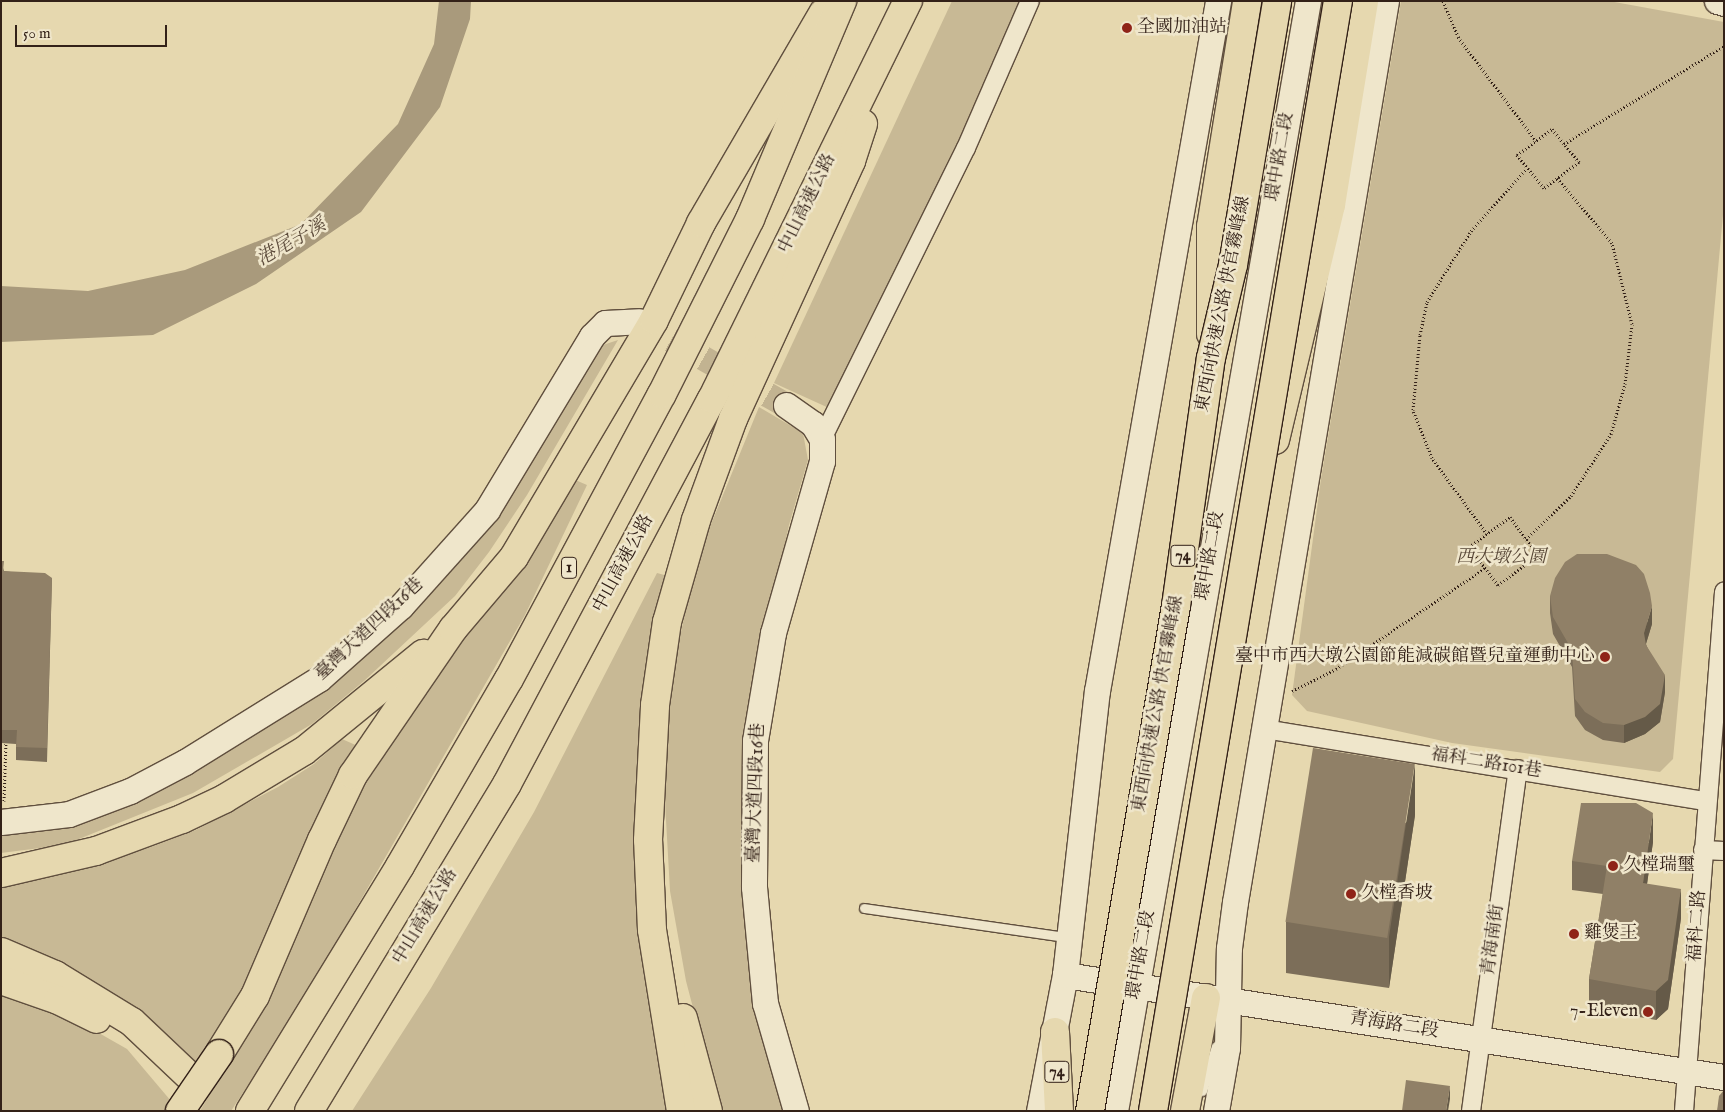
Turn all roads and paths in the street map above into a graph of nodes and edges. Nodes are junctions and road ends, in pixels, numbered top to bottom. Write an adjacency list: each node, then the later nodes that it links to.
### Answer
1 (830, 1): 31 (highway)
2 (842, 1): 55 (highway, 1)
3 (908, 1): 17 (highway, 中山高速公路)
4 (1030, 1): 25 (street)
5 (1218, 1): 43 (street)
6 (1247, 1): 23 (highway, 74, bridge)
7 (1277, 1): 23 (highway, 東西向快速公路 快官霧峰線 / 74, bridge)
8 (1308, 1): 47 (street, 環中路二段)
9 (1325, 1): 47 (street, 環中路二段)
10 (1338, 1): 26 (highway, bridge)
11 (1364, 1): 26 (highway, bridge)
12 (1386, 1): 33 (street)
13 (1443, 1): 18 (path)
14 (1717, 1): 15 (street)
15 (1724, 2)
16 (1724, 46): 19 (path)
17 (887, 48): 38 (highway); 56 (highway, 中山高速公路)
18 (1536, 141): 19 (path); 20 (path)
19 (1564, 144): 21 (path)
20 (1526, 169): 21 (path); 27 (path)
21 (1557, 178): 28 (path)
22 (639, 321): 37 (street, 臺灣大道四段16巷)
23 (1211, 358): 63 (highway, 東西向快速公路 快官霧峰線 / 74, bridge)
24 (786, 405): 25 (street)
25 (822, 439): 59 (street, 臺灣大道四段16巷)
26 (1251, 523): 66 (highway, bridge)
27 (1487, 534): 28 (path); 29 (path)
28 (1526, 539): 29 (path)
29 (1485, 568): 32 (path)
30 (1724, 592): 36 (street, 福科二路)
31 (453, 629): 41 (highway); 53 (highway, bridge)
32 (1284, 695)
33 (1265, 729): 35 (street, 福科二路101巷); 48 (street)
34 (7, 735): 37 (path)
35 (1518, 769): 36 (street, 福科二路101巷); 50 (street, 青海南街)
36 (1707, 801): 39 (street, 福科二路)
37 (2, 822)
38 (648, 840): 57 (highway); 58 (highway)
39 (1703, 850): 40 (street); 51 (street, 福科二路)
40 (1724, 851)
41 (1, 873)
42 (864, 908): 43 (lane)
43 (1069, 938): 45 (street)
44 (1, 952): 53 (highway)
45 (1065, 975): 47 (street, 青海路二段); 49 (street)
46 (1, 980): 53 (highway)
47 (1144, 989): 48 (street, 青海路二段); 64 (street, 環中路二段); 65 (street, 環中路二段)
48 (1220, 1005): 50 (street, 青海路二段); 54 (highway)
49 (1055, 1032): 60 (street); 61 (lane); 62 (highway, 74)
50 (1479, 1039): 51 (street, 青海路二段); 67 (street, 青海南街)
51 (1686, 1071): 52 (street, 青海路二段); 68 (street, 福科二路)
52 (1724, 1077)
53 (182, 1091)
54 (1200, 1108)
55 (250, 1111)
56 (310, 1111)
57 (682, 1111)
58 (708, 1111)
59 (796, 1111)
60 (1039, 1111)
61 (1050, 1111)
62 (1059, 1111)
63 (1090, 1111)
64 (1115, 1111)
65 (1132, 1111)
66 (1153, 1111)
67 (1471, 1111)
68 (1684, 1111)

